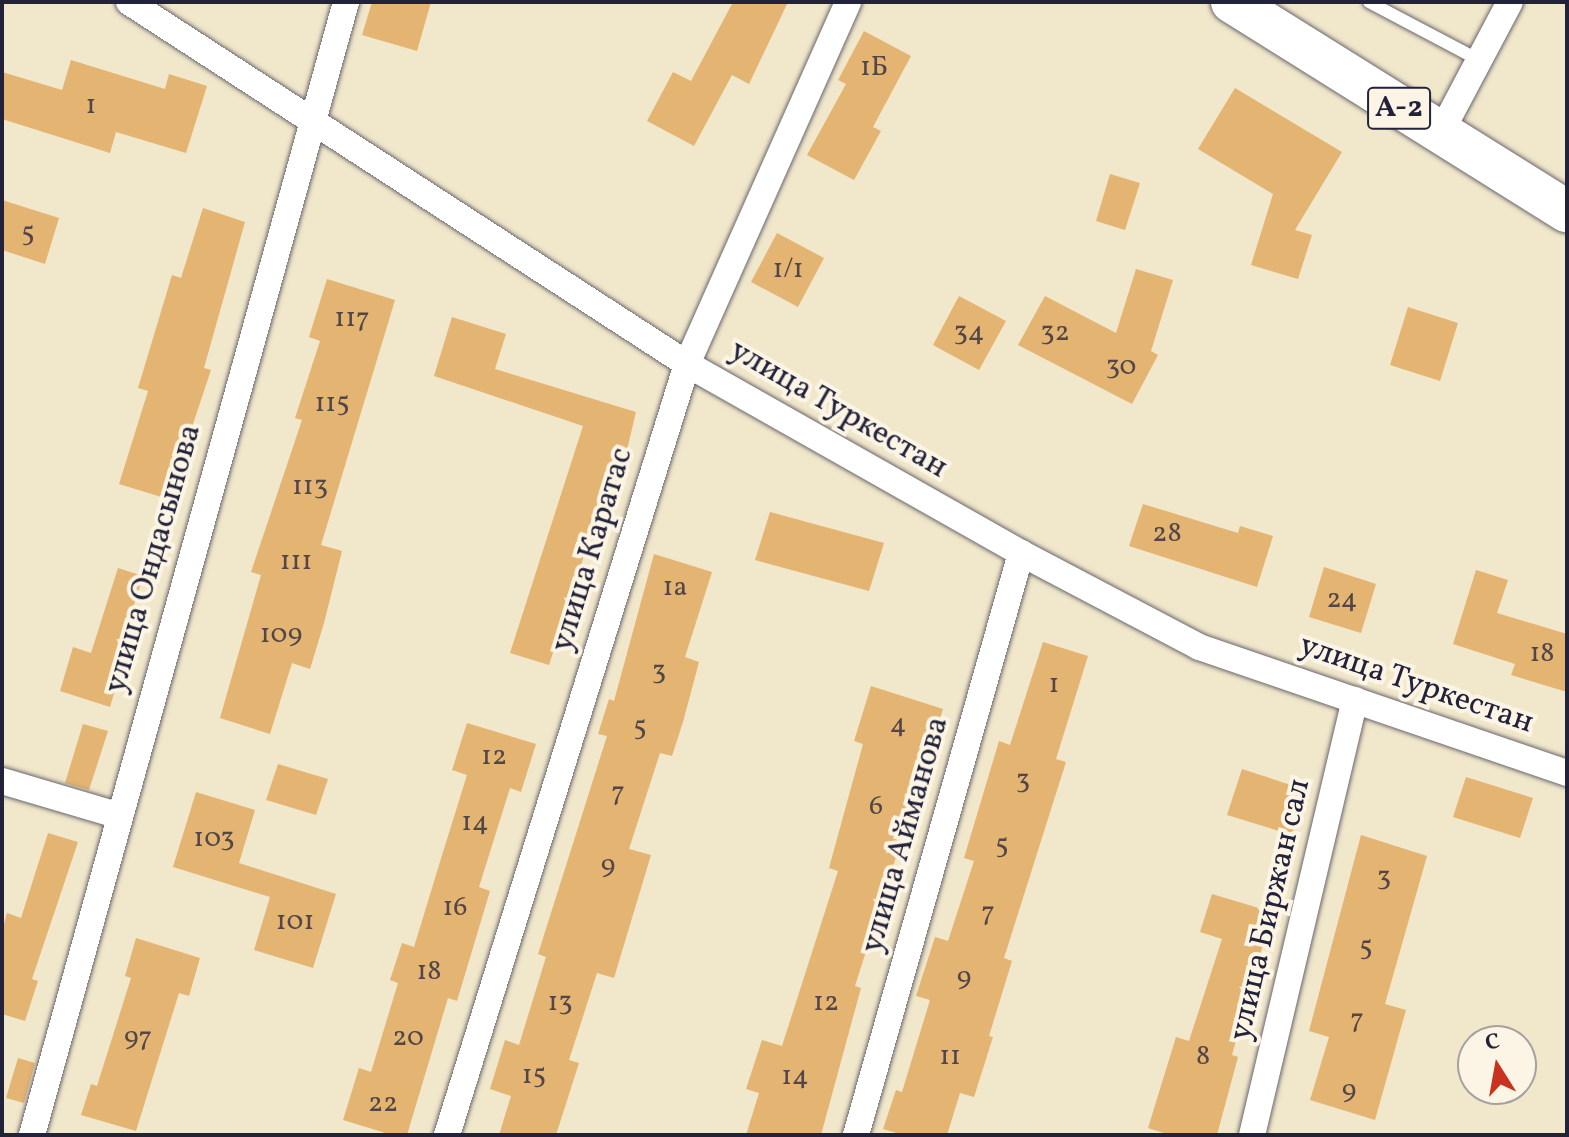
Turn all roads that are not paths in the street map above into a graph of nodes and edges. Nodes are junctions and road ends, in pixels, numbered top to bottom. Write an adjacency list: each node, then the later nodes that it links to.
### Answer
1 (129, 2): 8 (street, улица Туркестан)
2 (346, 2): 8 (street, улица Ондасынова)
3 (848, 2): 11 (street, улица Каратас)
4 (1232, 2): 9 (highway, A-2)
5 (1369, 2): 7 (lane)
6 (1510, 2): 7 (street)
7 (1479, 60): 9 (street)
8 (312, 123): 11 (street, улица Туркестан); 16 (street, улица Ондасынова)
9 (1440, 134): 10 (highway, A-2)
10 (1567, 211)
11 (687, 364): 12 (street, улица Туркестан); 18 (street, улица Каратас)
12 (1021, 553): 13 (street, улица Туркестан); 19 (street, улица Айманова)
13 (1355, 700): 14 (street, улица Туркестан); 20 (street, улица Биржан сал)
14 (1567, 773)
15 (2, 781): 16 (street)
16 (117, 815): 17 (street, улица Ондасынова)
17 (32, 1135)
18 (447, 1135)
19 (856, 1135)
20 (1252, 1135)

